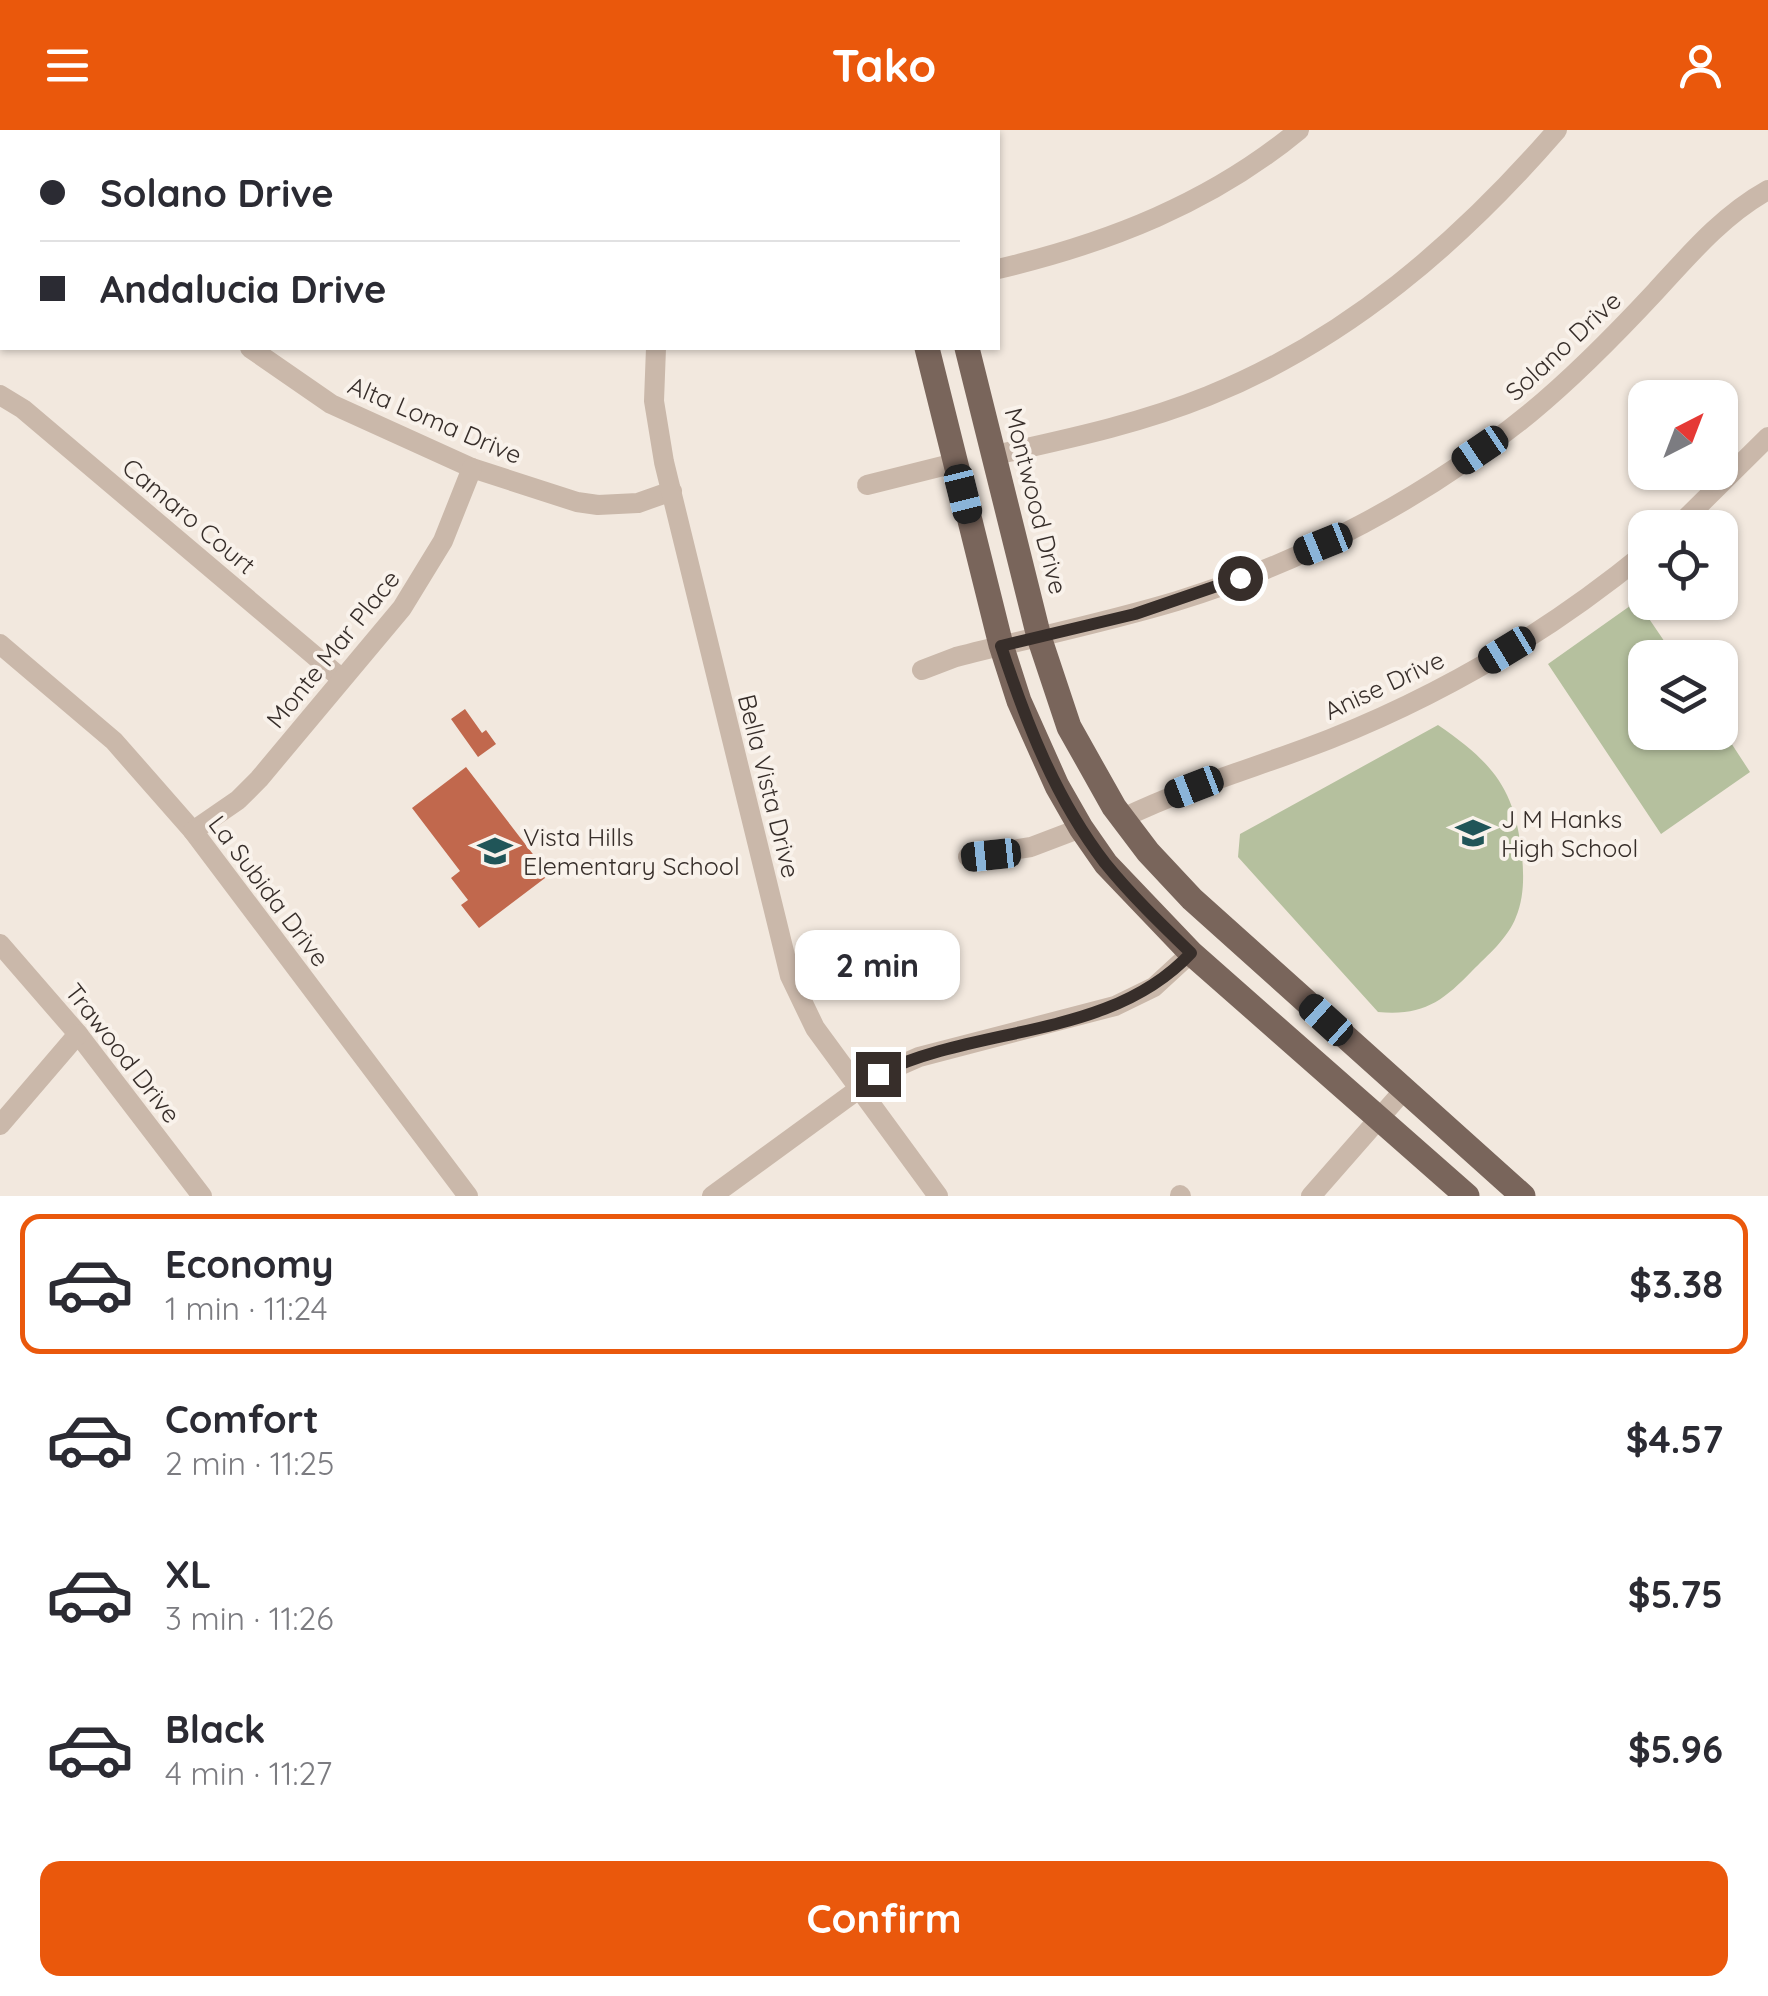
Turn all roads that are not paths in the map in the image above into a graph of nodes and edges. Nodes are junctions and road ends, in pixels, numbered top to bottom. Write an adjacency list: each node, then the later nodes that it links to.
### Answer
1 (1299, 130): 4 (street)
2 (1557, 130): 11 (street)
3 (1768, 190): 18 (street, Solano Drive)
4 (1000, 269)
5 (253, 350): 13 (street, Alta Loma Drive)
6 (656, 350): 15 (street, Bella Vista Drive)
7 (927, 350): 12 (main road)
8 (968, 350): 11 (main road, Montwood Drive)
9 (0, 395): 22 (street, Camaro Court)
10 (1768, 437): 16 (street)
11 (994, 455): 18 (main road, Montwood Drive)
12 (955, 463): 14 (street); 20 (main road)
13 (472, 468): 15 (street, Alta Loma Drive); 22 (street, Monte Mar Place)
14 (866, 485)
15 (672, 491): 30 (street, Bella Vista Drive)
16 (1694, 510)
17 (1628, 567): 23 (street, Anise Drive)
18 (1039, 637): 20 (street, Solano Drive); 23 (main road, Montwood Drive)
19 (0, 644): 25 (street, La Subida Drive)
20 (1001, 646): 21 (street, Solano Drive); 24 (main road)
21 (922, 670)
22 (342, 679): 25 (street, Monte Mar Place)
23 (1123, 818): 31 (main road, Montwood Drive)
24 (1081, 828): 26 (street); 28 (main road)
25 (193, 831): 35 (street, La Subida Drive)
26 (968, 858)
27 (0, 944): 29 (street, Trawood Drive)
28 (1191, 953): 30 (street); 32 (main road)
29 (78, 1034): 33 (street); 34 (street, Trawood Drive)
30 (858, 1088): 36 (street); 37 (street, Bella Vista Drive)
31 (1404, 1090): 32 (street); 40 (main road, Montwood Drive)
32 (1379, 1117): 38 (street); 39 (main road)
33 (0, 1125)
34 (202, 1196)
35 (468, 1196)
36 (712, 1196)
37 (938, 1196)
38 (1311, 1196)
39 (1467, 1196)
40 (1523, 1196)

